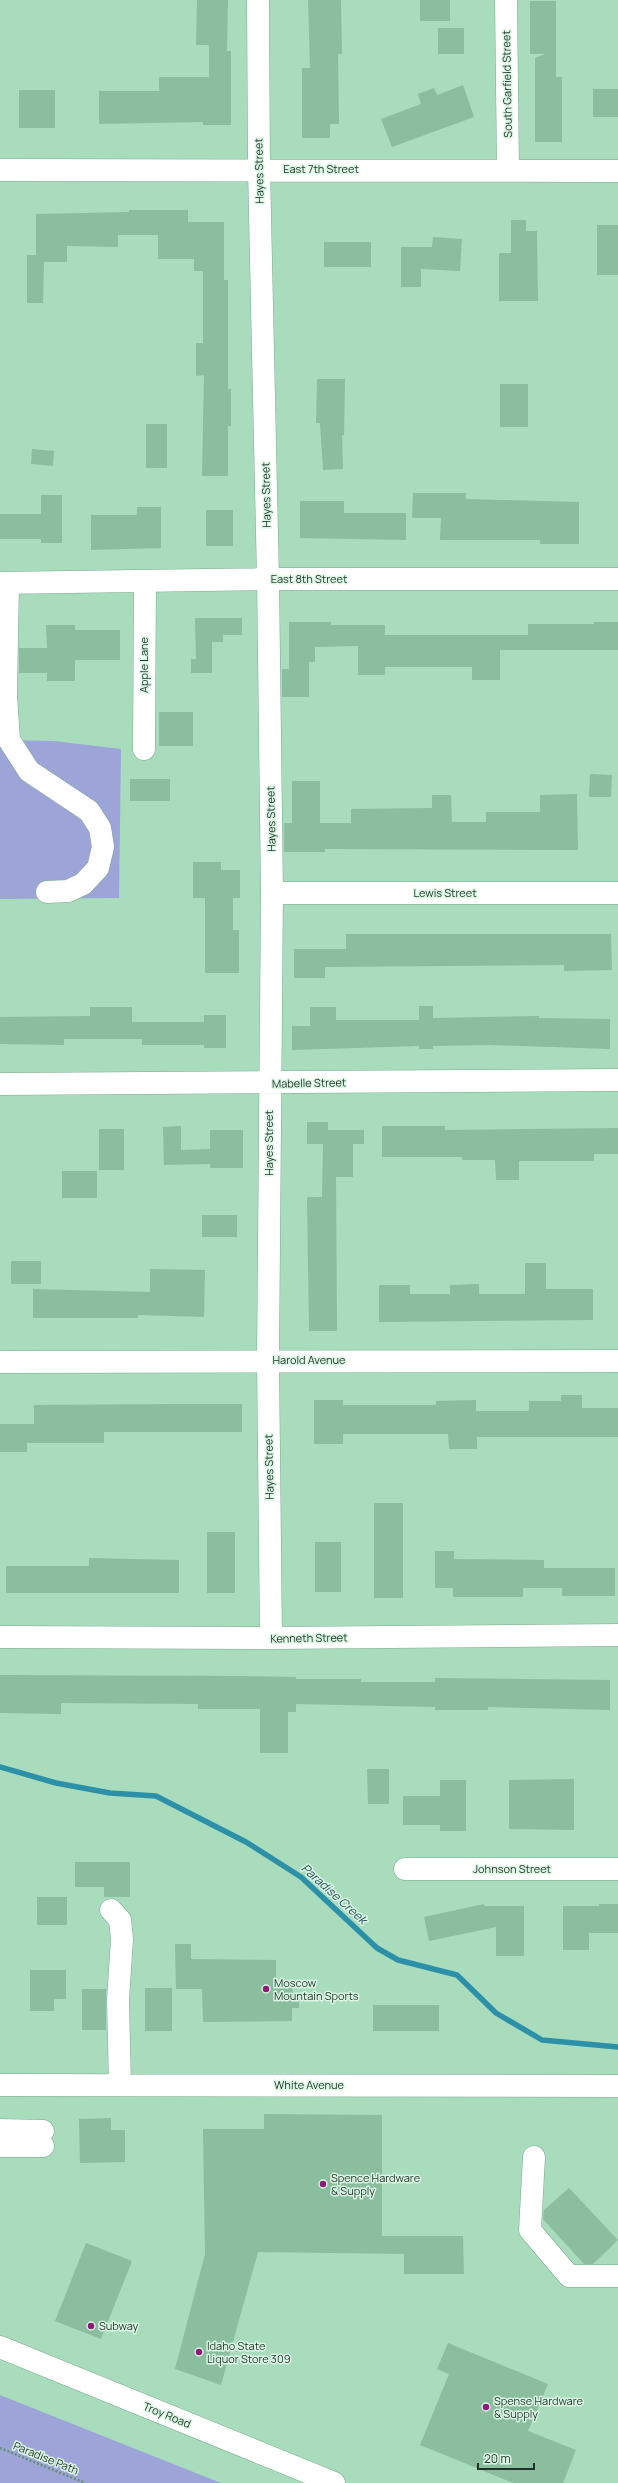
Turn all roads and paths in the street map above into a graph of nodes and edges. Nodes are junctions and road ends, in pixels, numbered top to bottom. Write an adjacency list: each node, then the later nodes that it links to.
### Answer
1 (258, 0): 3 (street, Hayes Street)
2 (506, 0): 4 (street, South Garfield Street)
3 (259, 169): 4 (street, East 7th Street); 5 (street, East 7th Street); 8 (street, Hayes Street)
4 (508, 169): 6 (street, East 7th Street)
5 (0, 170)
6 (618, 171)
7 (618, 579): 8 (street, East 8th Street)
8 (268, 580): 9 (street, East 8th Street); 13 (street, Hayes Street)
9 (145, 582): 10 (street, East 8th Street); 11 (street, Apple Lane)
10 (4, 583): 12 (street)
11 (144, 749)
12 (47, 892)
13 (272, 892): 14 (street, Lewis Street); 17 (street, Hayes Street)
14 (618, 892)
15 (618, 1080): 17 (street, Mabelle Street)
16 (0, 1084): 17 (street, Mabelle Street)
17 (269, 1084): 18 (street, Hayes Street)
18 (268, 1360): 19 (street, Harold Avenue); 20 (street, Harold Avenue); 23 (street, Hayes Street)
19 (618, 1361)
20 (0, 1362)
21 (618, 1635): 23 (street, Kenneth Street)
22 (0, 1637): 23 (street, Kenneth Street)
23 (271, 1638)
24 (618, 1869): 25 (street, Johnson Street)
25 (405, 1870)
26 (111, 1910): 28 (street)
27 (0, 2085): 28 (street, White Avenue)
28 (120, 2085): 29 (street, White Avenue)
29 (618, 2086)
30 (0, 2130): 31 (street)
31 (0, 2146)
32 (534, 2157): 33 (street)
33 (618, 2276)
34 (0, 2347): 37 (street, Troy Road)
35 (0, 2448): 36 (path, Paradise Path)
36 (86, 2483)
37 (334, 2483)

